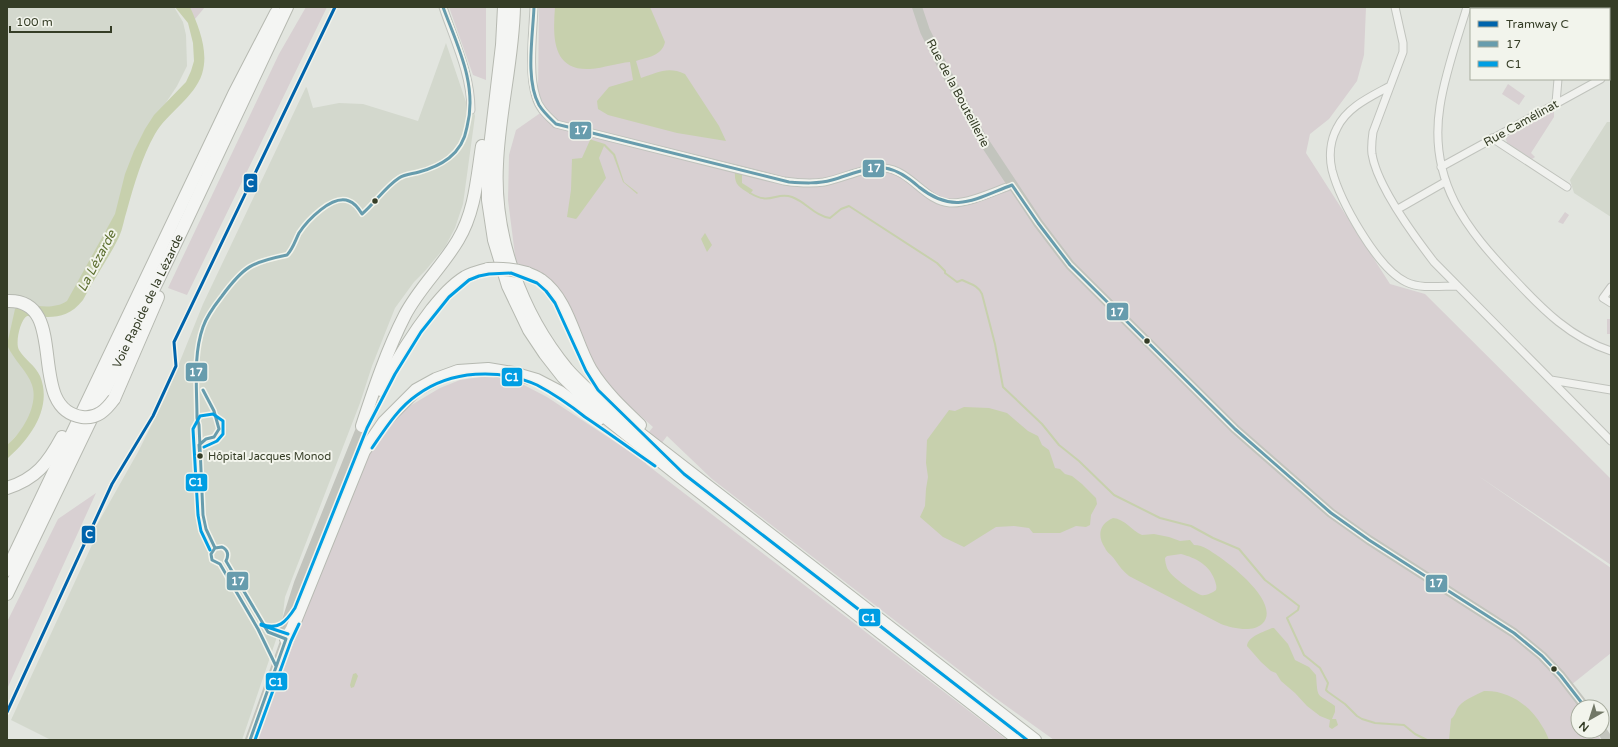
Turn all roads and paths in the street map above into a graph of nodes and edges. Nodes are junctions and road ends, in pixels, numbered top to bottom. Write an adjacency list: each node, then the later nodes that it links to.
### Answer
1 (271, 7): 18 (highway)
2 (279, 7): 18 (highway, Voie Rapide de la Lézarde)
3 (287, 7): 14 (highway, Voie Rapide de la Lézarde)
4 (295, 7): 14 (highway)
5 (443, 7): 20 (street)
6 (500, 7): 13 (highway)
7 (504, 7): 13 (highway)
8 (514, 7): 38 (highway)
9 (534, 7): 24 (street)
10 (917, 7): 24 (street, Rue de la Bouteillerie)
11 (1395, 7): 17 (street)
12 (1467, 7): 22 (street)
13 (502, 41): 36 (highway); 38 (highway)
14 (270, 44): 27 (highway, Voie Rapide de la Lézarde)
15 (1558, 80): 19 (street)
16 (1599, 80): 19 (street, Rue Camélinat)
17 (1390, 86): 26 (street); 28 (street)
18 (234, 94): 30 (highway, Voie Rapide de la Lézarde)
19 (1556, 104): 21 (street, Rue Camélinat)
20 (471, 110)
21 (1492, 138): 22 (street, Rue Camélinat); 25 (street)
22 (1441, 167): 23 (street)
23 (1445, 182): 26 (street); 33 (street)
24 (1012, 185): 43 (street, Rue de la Bouteillerie)
25 (1567, 188)
26 (1398, 209): 28 (street)
27 (182, 230): 31 (highway, bridge); 41 (highway, Voie Rapide de la Lézarde)
28 (1457, 286): 34 (street)
29 (1611, 287): 32 (street)
30 (136, 300): 39 (highway); 40 (highway, Voie Rapide de la Lézarde)
31 (7, 301)
32 (1611, 303)
33 (1611, 351)
34 (1551, 380): 35 (street); 37 (street)
35 (1611, 390)
36 (362, 426): 38 (highway, bridge); 42 (street)
37 (1611, 441)
38 (682, 473): 42 (highway); 45 (highway); 46 (highway)
39 (7, 488)
40 (7, 570)
41 (7, 594)
42 (286, 639): 44 (street)
43 (1579, 699)
44 (250, 740)
45 (1019, 740)
46 (1035, 740)

